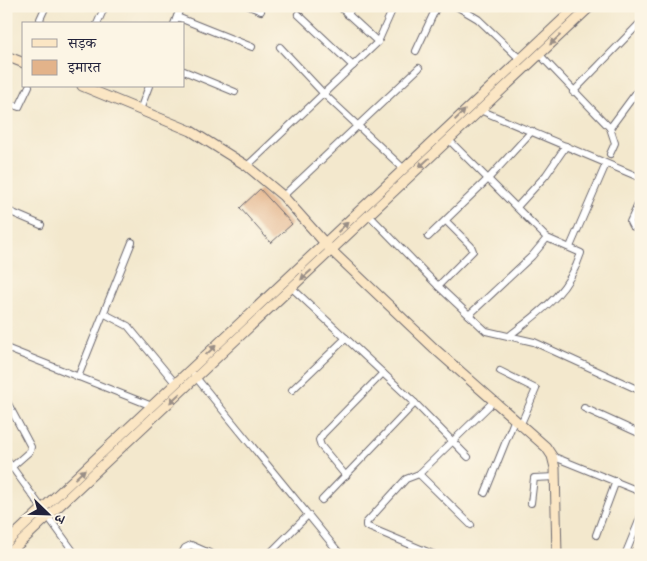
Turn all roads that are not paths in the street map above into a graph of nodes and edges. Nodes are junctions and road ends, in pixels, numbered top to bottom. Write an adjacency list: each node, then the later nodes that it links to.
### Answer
1 (46, 6): 16 (street)
2 (105, 6): 17 (street)
3 (181, 6): 15 (street)
4 (249, 6): 12 (street)
5 (338, 6): 14 (street)
6 (352, 6): 14 (street)
7 (394, 6): 20 (street)
8 (437, 6): 23 (street)
9 (456, 6): 26 (street)
10 (577, 6): 26 (main road)
11 (591, 6): 24 (main road, one-way to 24)
12 (261, 11)
13 (298, 14): 28 (street)
14 (348, 15): 20 (street)
15 (176, 20)
16 (41, 22)
17 (98, 22)
18 (185, 23): 21 (street)
19 (638, 25): 36 (street)
20 (378, 42): 28 (street)
21 (252, 47)
22 (280, 48): 37 (street)
23 (416, 51)
24 (539, 54): 36 (street); 40 (main road)
25 (6, 56): 27 (main road)
26 (520, 59): 49 (main road, one-way to 26)
27 (22, 62)
28 (353, 66): 37 (street)
29 (419, 68): 41 (street)
30 (185, 71): 35 (street)
31 (641, 86): 42 (street)
32 (28, 88): 38 (street)
33 (87, 88): 39 (main road)
34 (148, 88): 39 (street)
35 (235, 92)
36 (573, 92): 42 (street)
37 (324, 94): 41 (street); 48 (street)
38 (6, 102)
39 (140, 110): 48 (main road)
40 (480, 110): 43 (street); 44 (main road)
41 (357, 125): 49 (street); 52 (street)
42 (610, 128): 46 (street)
43 (532, 132): 45 (street); 51 (street)
44 (448, 140): 51 (street); 56 (main road, one-way to 56)
45 (566, 146): 47 (street); 54 (street)
46 (610, 154)
47 (606, 164): 50 (street); 63 (street)
48 (247, 166): 52 (main road)
49 (404, 169): 64 (main road, one-way to 49)
50 (641, 178)
51 (488, 179): 54 (street); 57 (street)
52 (283, 196): 64 (main road)
53 (641, 198): 59 (street)
54 (517, 207): 61 (street)
55 (6, 210): 58 (street)
56 (369, 215): 64 (main road); 65 (street)
57 (446, 221): 60 (street); 65 (street)
58 (41, 224)
59 (641, 230)
60 (428, 237)
61 (547, 238): 63 (street); 68 (street)
62 (132, 242): 67 (street)
63 (570, 247): 69 (street)
64 (329, 248): 66 (main road, one-way to 66); 73 (main road, one-way to 64); 81 (main road)
65 (438, 286): 68 (street)
66 (292, 288): 70 (street); 76 (main road)
67 (105, 314): 75 (street); 77 (street)
68 (469, 316): 69 (street)
69 (509, 336): 79 (street)
70 (346, 338): 74 (street); 78 (street)
71 (6, 348): 75 (street)
72 (500, 370): 85 (street)
73 (190, 371): 76 (street); 77 (main road)
74 (383, 373): 82 (street); 93 (street)
75 (78, 377): 83 (street)
76 (196, 378): 101 (main road, one-way to 101); 102 (street)
77 (176, 384): 83 (main road)
78 (292, 390)
79 (641, 391)
80 (6, 400): 91 (street)
81 (492, 402): 85 (main road); 87 (street)
82 (416, 403): 87 (street); 93 (street)
83 (152, 406): 101 (main road, one-way to 83)
84 (584, 408): 86 (street)
85 (517, 423): 88 (main road); 98 (street)
86 (641, 434)
87 (453, 440): 89 (street); 92 (street)
88 (552, 456): 94 (main road); 96 (street)
89 (468, 457)
90 (6, 459): 91 (street)
91 (9, 470): 101 (street)
92 (419, 474): 104 (street); 113 (street)
93 (346, 476): 99 (street)
94 (556, 477): 100 (street); 114 (main road)
95 (641, 479): 97 (street)
96 (616, 481): 97 (street); 105 (street)
97 (639, 491)
98 (486, 493)
99 (322, 500)
100 (531, 503)
101 (46, 512): 106 (main road); 107 (main road); 108 (street)
102 (308, 515): 111 (street); 112 (street)
103 (641, 516): 115 (street)
104 (471, 525)
105 (596, 535)
106 (6, 543)
107 (7, 555)
108 (76, 555)
109 (181, 555): 110 (street)
110 (214, 555)
111 (268, 555)
112 (341, 555)
113 (435, 555)
114 (557, 555)
115 (625, 555)

